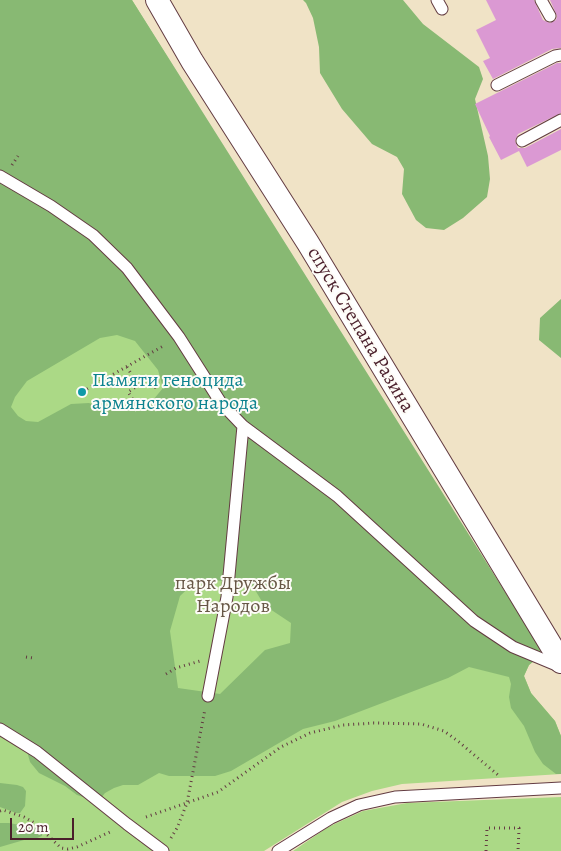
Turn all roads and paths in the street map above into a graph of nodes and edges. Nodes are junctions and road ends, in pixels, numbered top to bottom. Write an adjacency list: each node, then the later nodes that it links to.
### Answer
1 (157, 0): 19 (street, спуск Степана Разина)
2 (541, 0): 3 (lane)
3 (550, 16)
4 (561, 55): 5 (lane)
5 (497, 85)
6 (561, 120): 7 (lane)
7 (522, 141)
8 (0, 176): 9 (lane)
9 (179, 337): 10 (path); 15 (lane)
10 (127, 367): 11 (path); 12 (path)
11 (138, 385): 13 (path); 14 (path)
12 (87, 389)
13 (157, 390)
14 (135, 403)
15 (243, 426): 17 (lane); 20 (lane)
16 (26, 656): 18 (path)
17 (215, 657): 21 (path); 22 (lane)
18 (33, 658)
19 (561, 662)
20 (561, 667)
21 (166, 674)
22 (208, 696): 26 (path)
23 (0, 729): 28 (lane)
24 (561, 788): 25 (lane)
25 (516, 790): 26 (path); 31 (lane)
26 (187, 803): 28 (path); 29 (path)
27 (0, 810): 28 (path)
28 (127, 824): 29 (lane)
29 (151, 843): 30 (lane)
30 (163, 851)
31 (278, 851)
32 (486, 851): 33 (path)
33 (518, 851)

